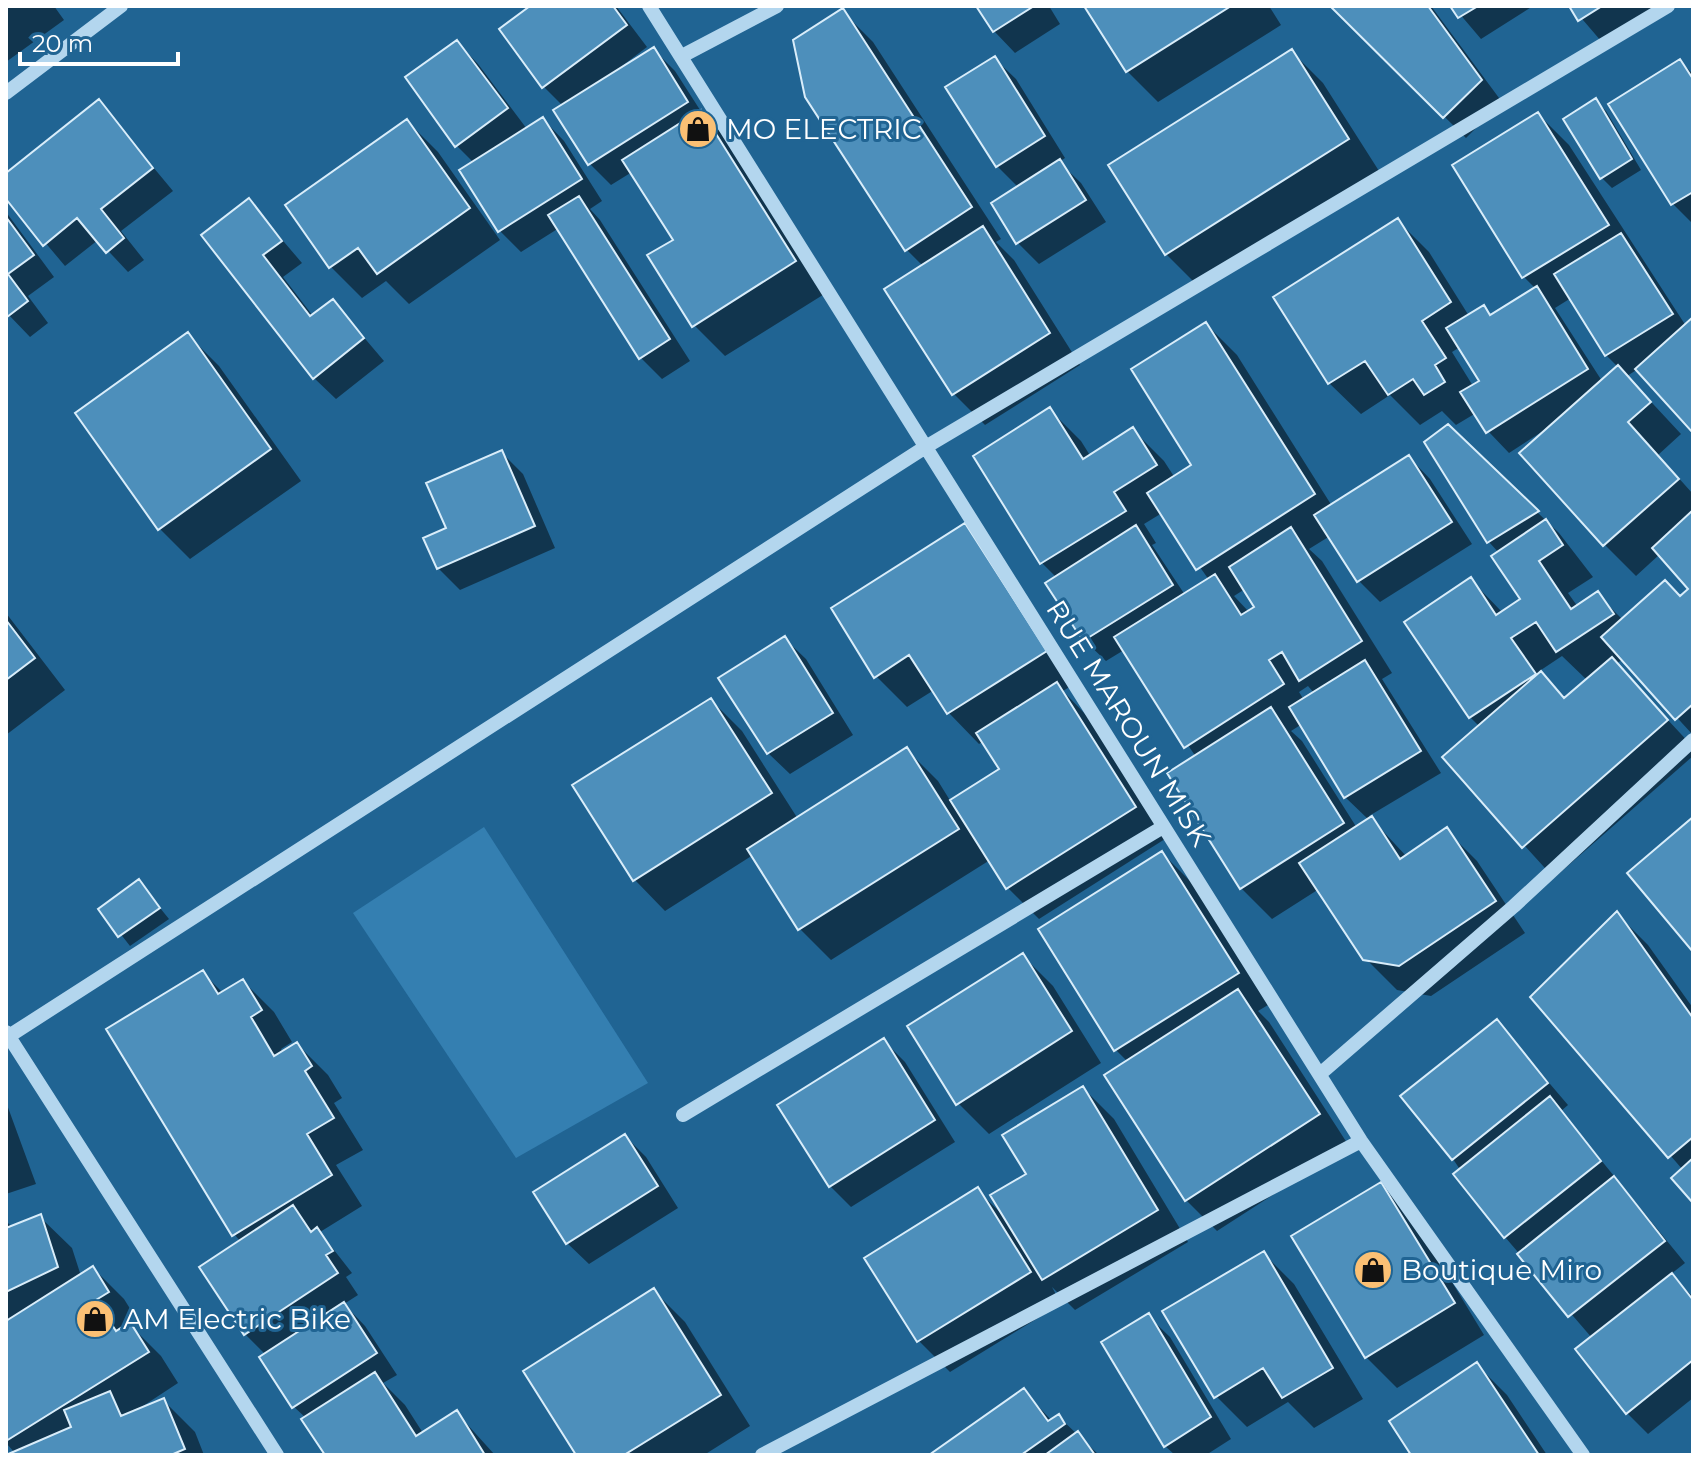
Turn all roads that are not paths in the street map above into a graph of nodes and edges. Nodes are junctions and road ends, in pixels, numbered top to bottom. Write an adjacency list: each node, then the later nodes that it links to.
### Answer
1 (121, 6): 6 (street)
2 (649, 6): 5 (street, RUE MAROUN MISK)
3 (777, 6): 5 (street)
4 (1668, 6): 7 (street)
5 (682, 56): 7 (street, RUE MAROUN MISK)
6 (6, 93)
7 (924, 448): 9 (street, RUE MAROUN MISK); 10 (street)
8 (1693, 740): 11 (street)
9 (1163, 827): 11 (street, RUE MAROUN MISK); 12 (street)
10 (7, 1034): 14 (street)
11 (1320, 1074): 13 (street, RUE MAROUN MISK)
12 (683, 1115)
13 (1361, 1141): 15 (street); 16 (street, RUE MAROUN MISK)
14 (277, 1455)
15 (762, 1455)
16 (1583, 1455)

